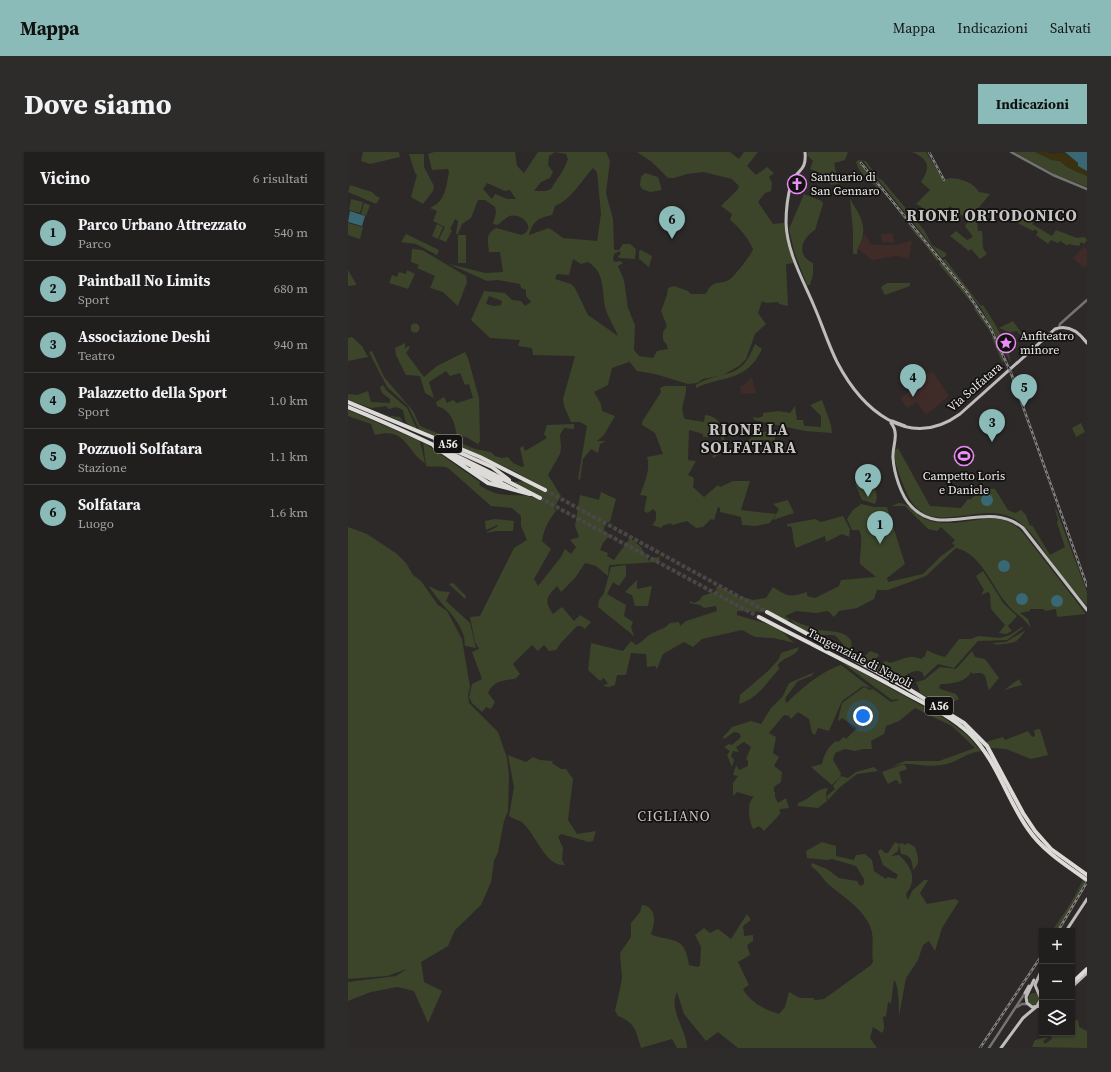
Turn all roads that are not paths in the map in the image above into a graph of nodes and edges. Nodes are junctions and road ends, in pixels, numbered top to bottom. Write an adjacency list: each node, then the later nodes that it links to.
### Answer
1 (805, 152): 9 (main road, Via Solfatara)
2 (1011, 152): 3 (street)
3 (1087, 189)
4 (1086, 301): 5 (street)
5 (1059, 328): 6 (main road); 10 (main road, Via Solfatara)
6 (1087, 343)
7 (348, 402): 16 (highway, A56)
8 (348, 406): 12 (highway, A56)
9 (892, 422): 10 (main road, Via Solfatara); 11 (main road, Via Solfatara)
10 (903, 426): 11 (main road, Via Solfatara)
11 (896, 429): 20 (main road)
12 (431, 444): 13 (highway); 14 (highway, A56); 14 (highway); 18 (highway)
13 (442, 452): 15 (highway); 15 (highway); 17 (highway); 18 (highway)
14 (512, 483): 18 (highway, A56)
15 (506, 489): 17 (highway)
16 (545, 490)
17 (515, 491): 18 (highway)
18 (528, 494): 19 (highway, A56)
19 (540, 498)
20 (1087, 610)
21 (767, 612): 23 (highway, Tangenziale di Napoli / A56)
22 (759, 617): 24 (highway, Tangenziale di Napoli / A56)
23 (1087, 875)
24 (1087, 880)
25 (1087, 899): 26 (main road)
26 (1068, 928)
27 (1087, 970): 31 (highway)
28 (1087, 973): 30 (main road)
29 (1039, 974): 34 (main road); 35 (main road)
30 (1081, 978): 32 (main road); 33 (main road)
31 (1075, 980)
32 (1075, 981)
33 (1075, 984)
34 (1026, 994): 35 (main road); 37 (main road); 40 (street)
35 (1039, 994)
36 (1041, 1000): 39 (main road)
37 (1028, 1005): 39 (main road); 40 (street); 41 (main road)
38 (1039, 1006): 39 (main road)
39 (1036, 1007): 41 (main road)
40 (1015, 1009): 42 (street)
41 (1026, 1014): 43 (main road)
42 (989, 1048)
43 (1001, 1048)

